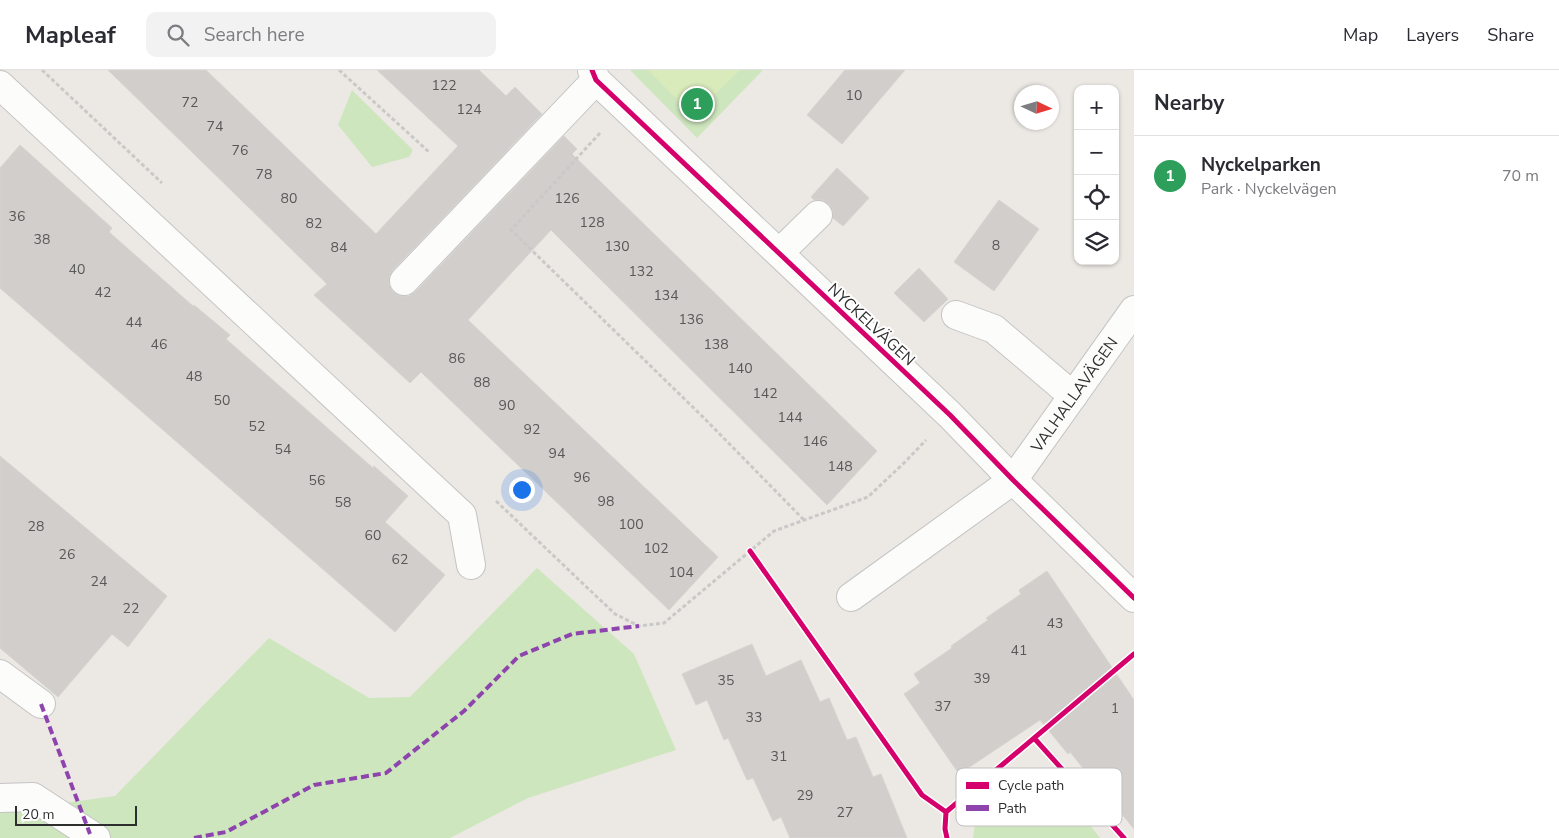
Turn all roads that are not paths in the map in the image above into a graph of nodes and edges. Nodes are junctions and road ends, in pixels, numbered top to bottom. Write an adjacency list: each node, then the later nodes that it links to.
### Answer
1 (594, 75): 4 (street, NYCKELVÄGEN); 5 (street)
2 (0, 85): 10 (street)
3 (818, 215): 4 (street)
4 (779, 253): 9 (street, NYCKELVÄGEN)
5 (404, 281)
6 (1134, 310): 8 (street, VALHALLAVÄGEN)
7 (956, 315): 8 (street)
8 (1072, 396): 9 (street, VALHALLAVÄGEN)
9 (1013, 480): 11 (street, VALHALLAVÄGEN); 12 (street, NYCKELVÄGEN)
10 (471, 565)
11 (851, 597)
12 (1134, 598)
13 (0, 674): 14 (street)
14 (41, 704)
15 (0, 798): 16 (street)
16 (96, 838)

